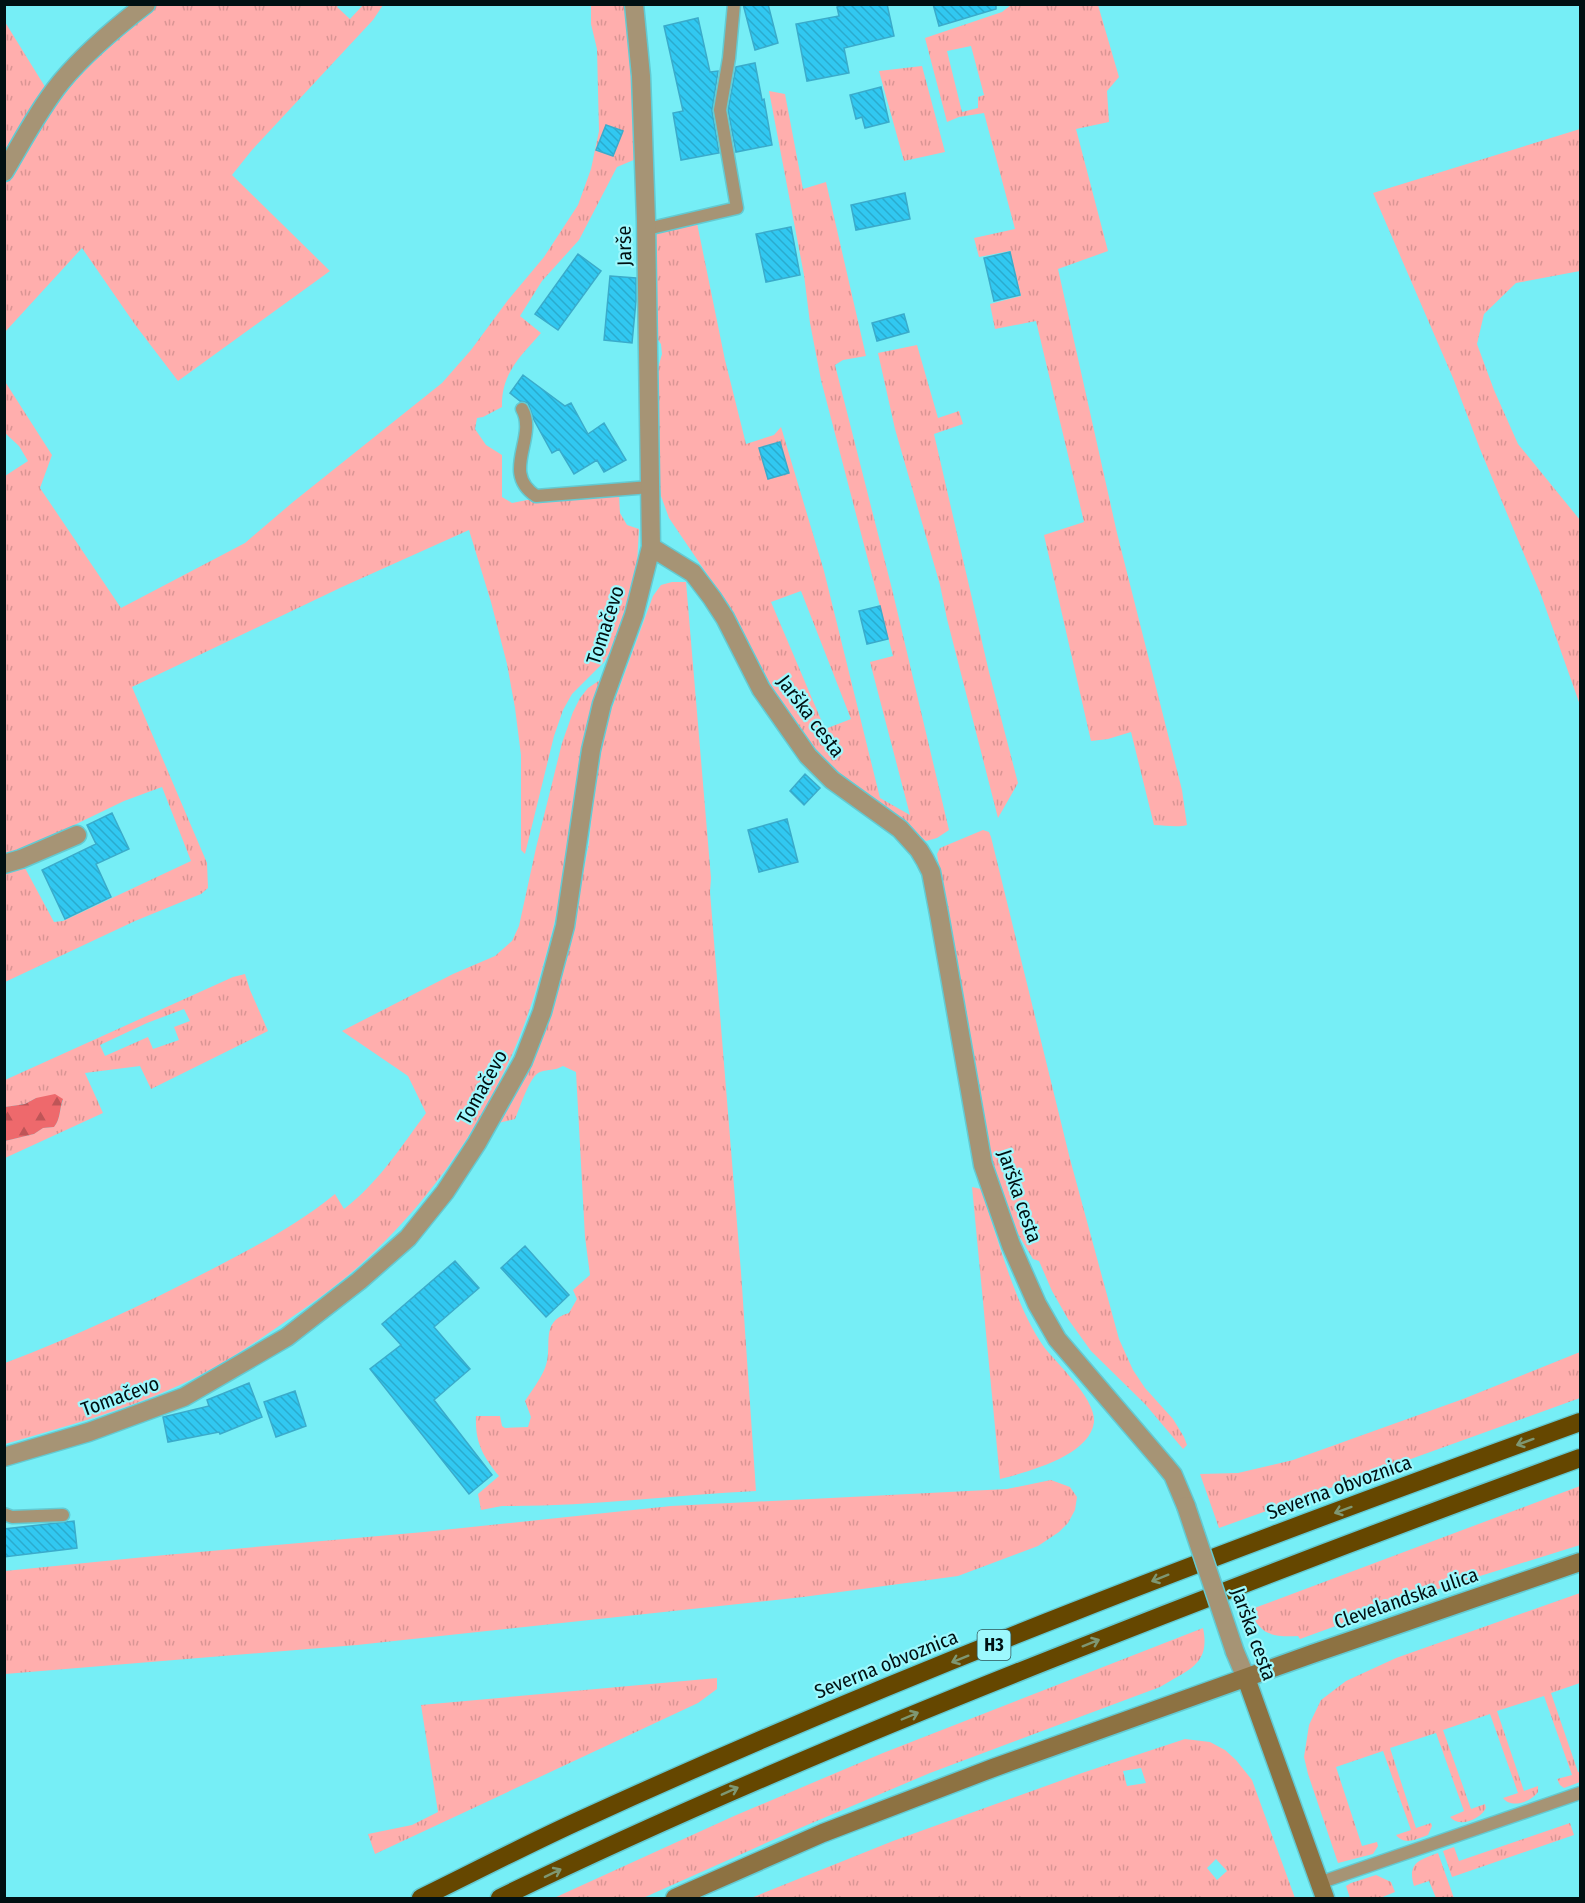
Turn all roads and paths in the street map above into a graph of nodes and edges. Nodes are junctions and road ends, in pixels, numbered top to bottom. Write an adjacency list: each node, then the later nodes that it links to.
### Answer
1 (146, 4): 4 (street)
2 (634, 4): 5 (street, Jarše)
3 (734, 4): 5 (lane)
4 (4, 172)
5 (646, 229): 7 (street, Jarše)
6 (522, 409): 7 (lane)
7 (650, 487): 8 (street, Tomačevo)
8 (651, 547): 12 (street, Tomačevo); 17 (street, Jarška cesta, bridge)
9 (77, 835): 10 (street)
10 (4, 864)
11 (1581, 1422): 20 (highway, Severna obvoznica / H3, one-way to 20)
12 (4, 1457)
13 (1581, 1458): 21 (highway, H3, one-way to 13)
14 (4, 1514): 15 (lane)
15 (63, 1515)
16 (1581, 1562): 17 (street, Clevelandska ulica)
17 (1246, 1678): 19 (street, Jarška cesta); 22 (street, Clevelandska ulica)
18 (1581, 1793): 19 (lane)
19 (1322, 1891)
20 (421, 1899)
21 (500, 1899)
22 (675, 1899)

